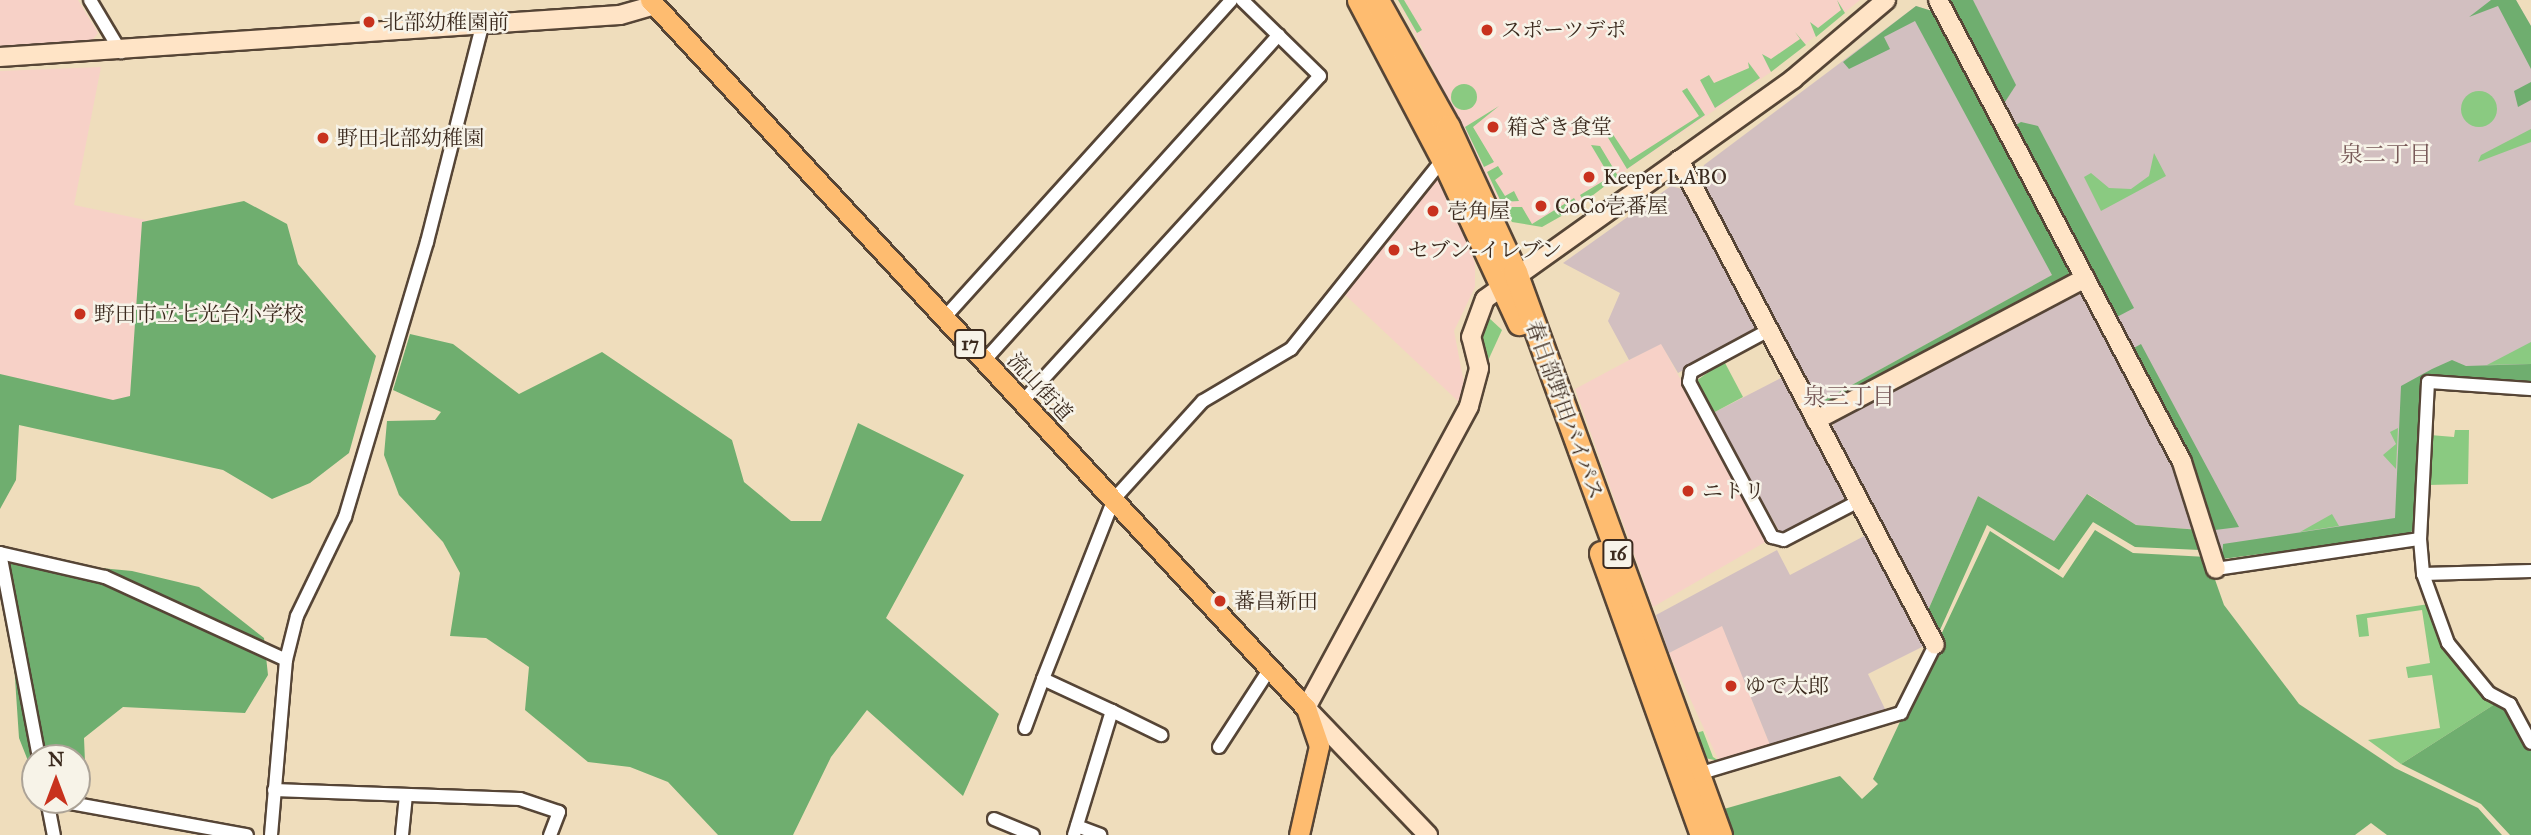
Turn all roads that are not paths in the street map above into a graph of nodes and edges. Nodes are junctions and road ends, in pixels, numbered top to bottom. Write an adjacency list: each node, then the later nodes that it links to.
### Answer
1 (90, 0): 11 (street)
2 (1231, 0): 17 (street)
3 (1242, 0): 10 (street)
4 (1359, 0): 13 (highway, 春日部野田バイパス / 16)
5 (1377, 0): 15 (highway, 春日部野田バイパス / 16)
6 (1886, 0): 14 (street)
7 (1938, 0): 16 (street)
8 (652, 3): 9 (street); 17 (main road, 流山街道 / 17)
9 (482, 26): 11 (street); 31 (street)
10 (1279, 35): 19 (street); 21 (street)
11 (121, 52): 12 (street)
12 (0, 57)
13 (1443, 159): 15 (highway, 春日部野田バイパス / 16); 23 (street)
14 (1679, 160): 15 (street); 18 (street)
15 (1508, 278): 34 (street); 41 (highway, 春日部野田バイパス / 16); 57 (highway, 春日部野田バイパス / 16)
16 (2085, 278): 22 (street); 27 (street)
17 (945, 317): 19 (main road, 流山街道 / 17)
18 (1769, 330): 22 (street); 24 (street)
19 (985, 360): 21 (main road, 流山街道 / 17)
20 (2531, 389): 25 (street)
21 (1023, 401): 23 (main road, 流山街道 / 17)
22 (1816, 420): 24 (street)
23 (1114, 499): 32 (main road, 流山街道 / 17); 33 (street)
24 (1859, 501): 30 (street)
25 (2420, 539): 27 (street); 29 (street)
26 (0, 553): 31 (street); 39 (street)
27 (2216, 569)
28 (2531, 571): 29 (street)
29 (2423, 574): 38 (street)
30 (1935, 645): 41 (street)
31 (286, 660): 42 (street)
32 (1271, 667): 34 (main road, 流山街道 / 17); 40 (street)
33 (1043, 679): 35 (street); 36 (street)
34 (1306, 708): 55 (main road, 流山街道 / 17); 56 (street)
35 (1112, 711): 37 (street); 47 (street)
36 (1025, 728)
37 (1161, 735)
38 (2531, 743)
39 (36, 744)
40 (1219, 747)
41 (1698, 774): 58 (highway, 春日部野田バイパス / 16)
42 (274, 790): 43 (street); 50 (street)
43 (406, 795): 51 (street); 52 (street)
44 (91, 807): 49 (street)
45 (50, 814): 48 (street)
46 (994, 819): 53 (street)
47 (1076, 830): 54 (street)
48 (54, 835)
49 (247, 835)
50 (271, 835)
51 (402, 835)
52 (550, 835)
53 (1033, 835)
54 (1100, 835)
55 (1299, 835)
56 (1428, 835)
57 (1702, 835)
58 (1720, 835)

